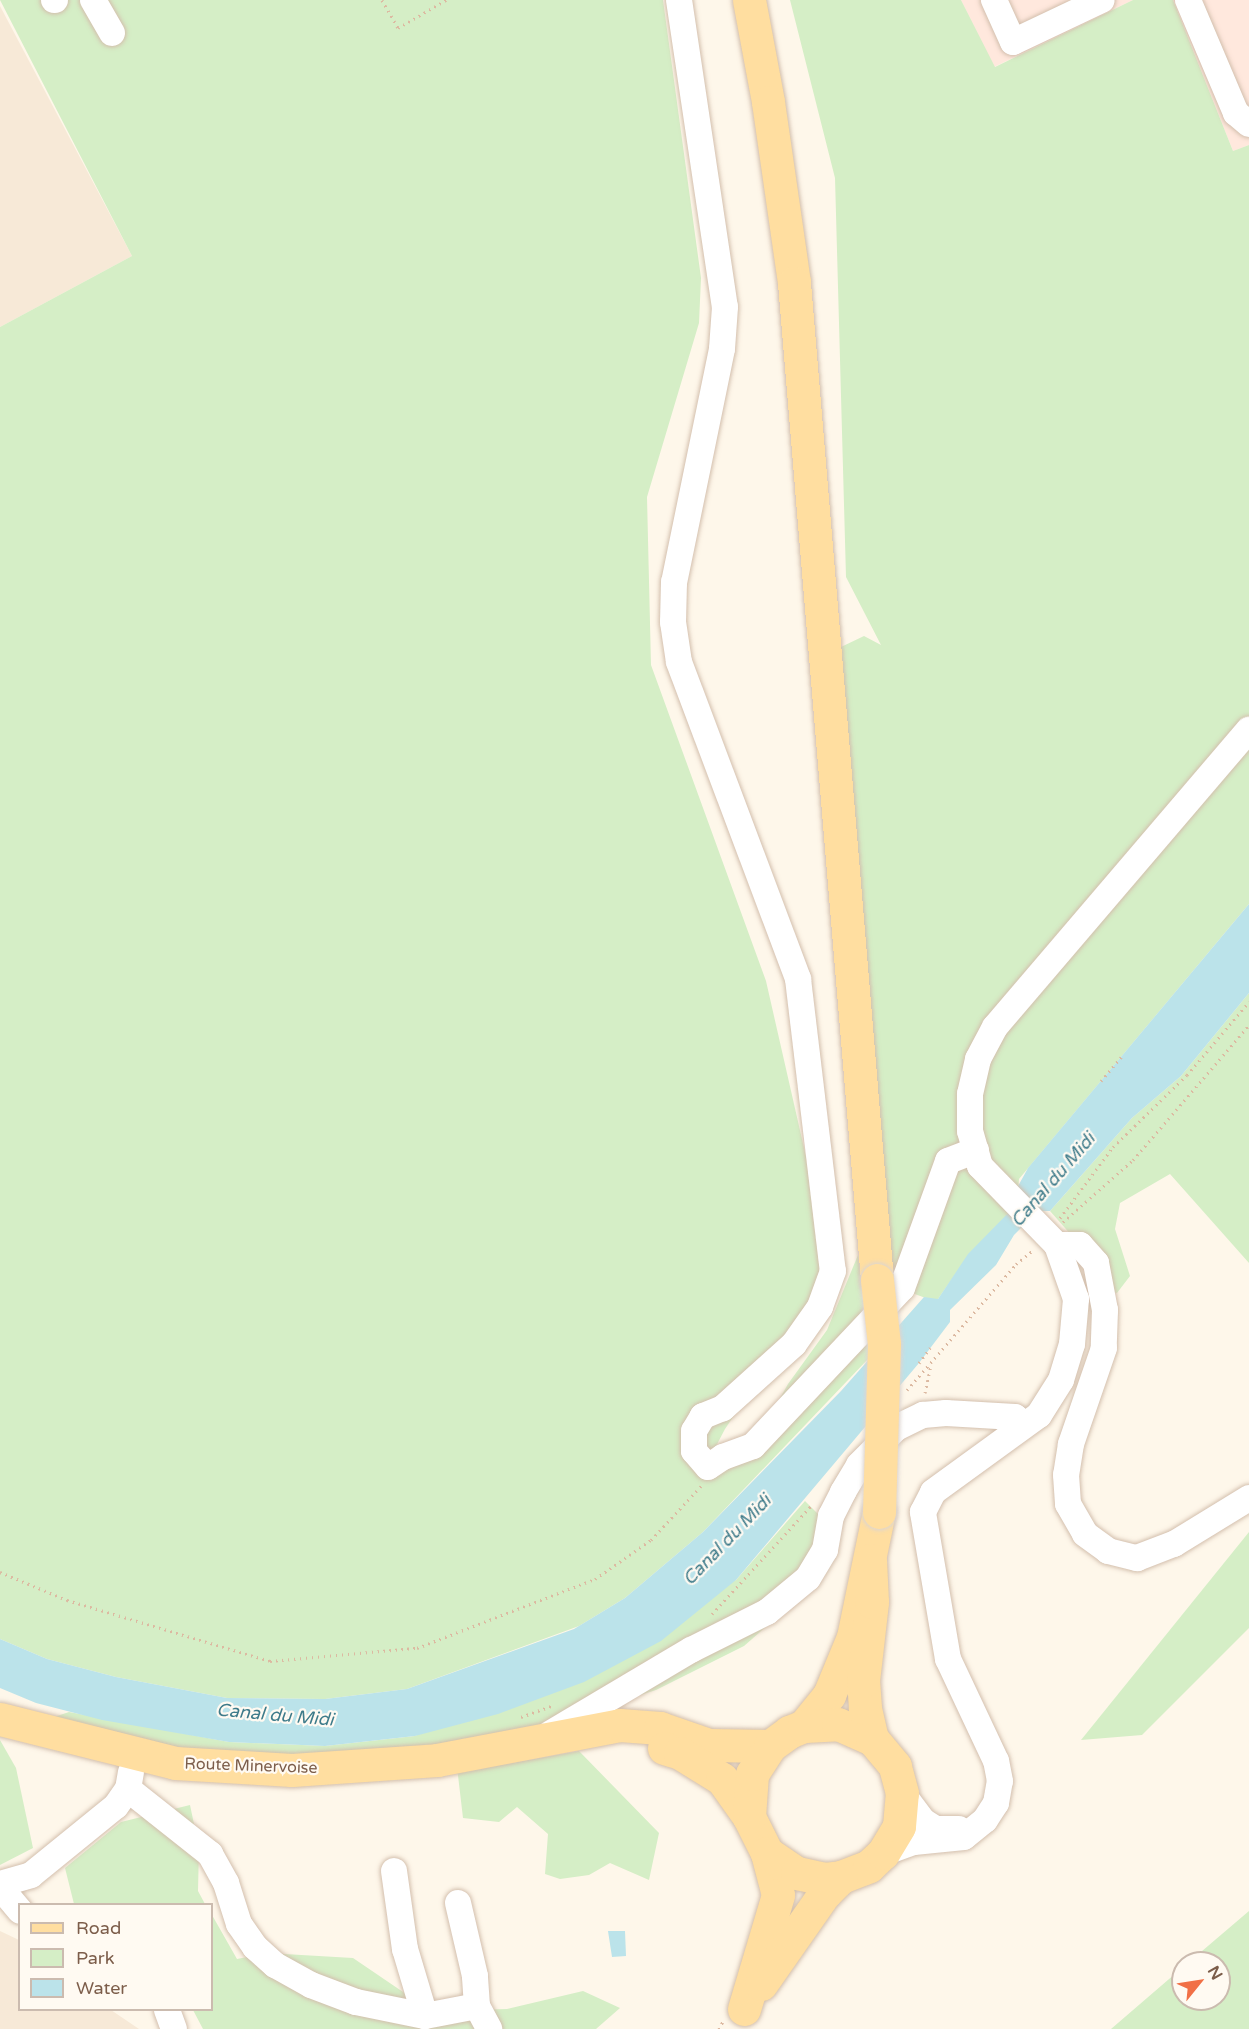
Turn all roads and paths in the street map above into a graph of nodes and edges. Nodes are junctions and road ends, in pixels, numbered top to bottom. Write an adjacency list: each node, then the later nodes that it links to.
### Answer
1 (93, 0): 9 (street)
2 (382, 0): 3 (path)
3 (446, 0)
4 (679, 0): 24 (street)
5 (748, 0): 27 (main road, bridge)
6 (994, 0): 7 (street)
7 (1102, 0)
8 (1188, 0): 10 (street)
9 (112, 33)
10 (1249, 124)
11 (1249, 730): 16 (street)
12 (1249, 1002): 17 (path)
13 (1249, 1025): 17 (path)
14 (1122, 1056): 15 (path)
15 (1101, 1081)
16 (976, 1150): 17 (street); 24 (street)
17 (1050, 1236): 19 (path); 23 (street); 25 (street)
18 (930, 1348): 20 (path)
19 (931, 1362): 21 (path); 22 (path)
20 (919, 1363)
21 (901, 1398)
22 (923, 1414): 23 (street); 33 (street)
23 (1024, 1425): 41 (street)
24 (708, 1467): 28 (path)
25 (1249, 1498)
26 (814, 1502): 29 (path)
27 (870, 1560): 32 (main road); 35 (main road)
28 (0, 1572)
29 (706, 1621)
30 (561, 1702): 33 (path)
31 (0, 1719): 37 (main road, Route Minervoise)
32 (804, 1726): 35 (main road); 36 (main road)
33 (529, 1729): 34 (main road, Route Minervoise); 37 (main road, Route Minervoise)
34 (576, 1734): 36 (main road, Route Minervoise); 40 (main road)
35 (872, 1739): 39 (main road)
36 (770, 1746): 40 (main road)
37 (134, 1754): 38 (street)
38 (128, 1789): 46 (street); 51 (street)
39 (902, 1793): 41 (street); 43 (main road)
40 (749, 1817): 42 (main road)
41 (985, 1820): 43 (street)
42 (767, 1853): 45 (main road); 52 (main road)
43 (883, 1853): 45 (main road)
44 (394, 1871): 51 (street)
45 (841, 1877): 52 (main road)
46 (0, 1886): 48 (street)
47 (458, 1903): 49 (street)
48 (18, 1908)
49 (477, 2006): 51 (street); 54 (street)
50 (167, 2011): 53 (street)
51 (425, 2016)
52 (731, 2021)
53 (174, 2029)
54 (489, 2029)

